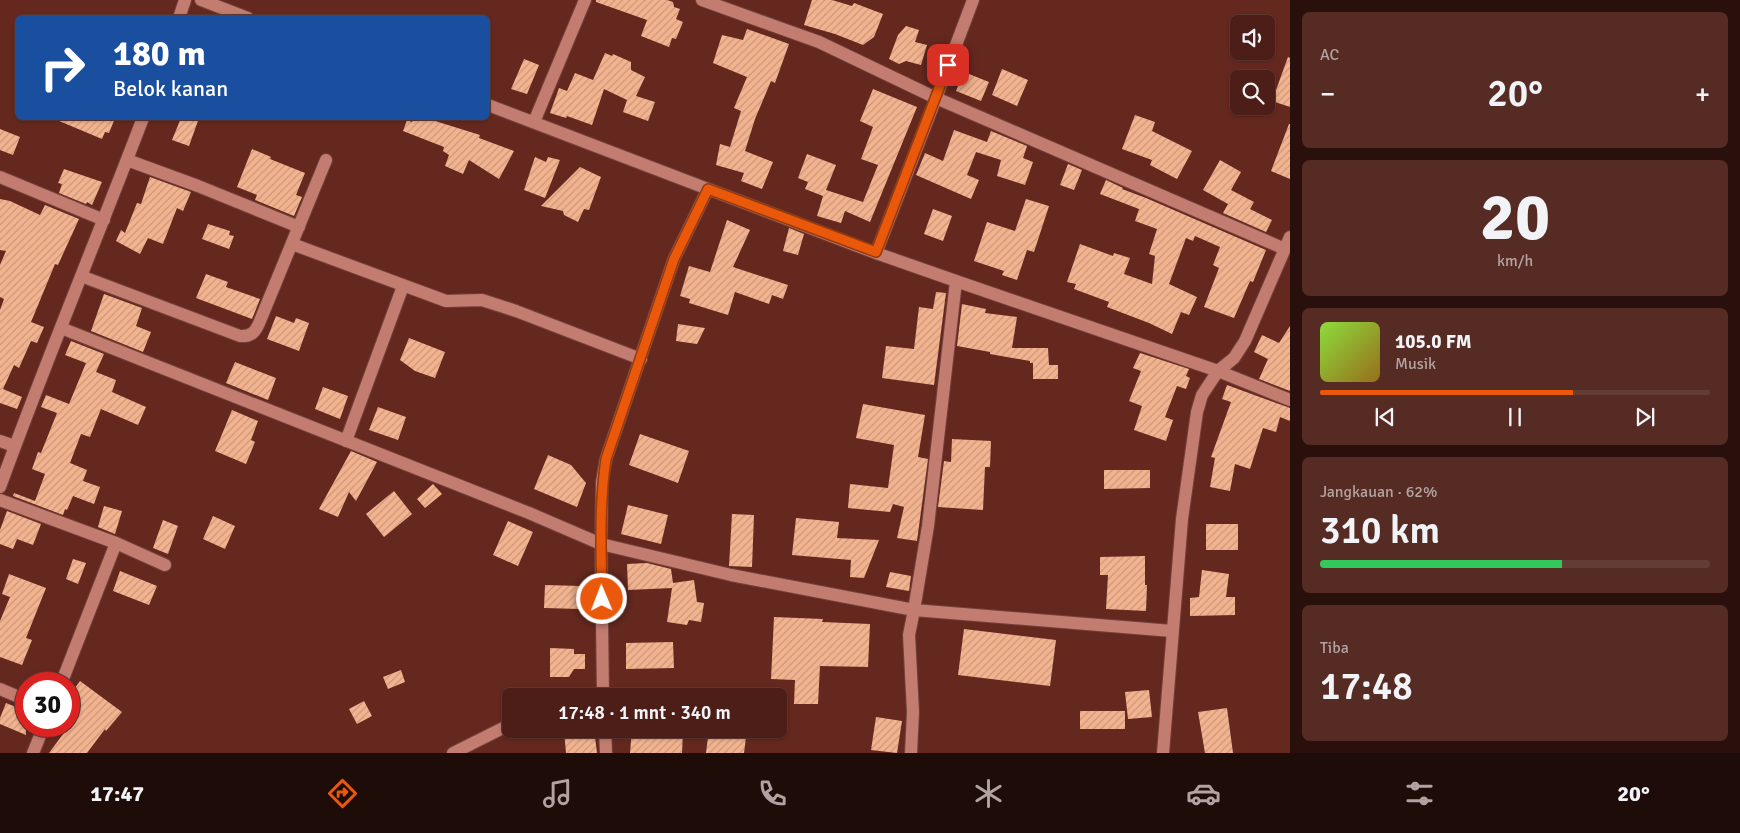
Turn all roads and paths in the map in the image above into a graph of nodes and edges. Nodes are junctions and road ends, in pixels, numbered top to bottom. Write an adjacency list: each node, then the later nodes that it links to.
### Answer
1 (185, 0): 6 (street)
2 (201, 0): 7 (street)
3 (585, 0): 11 (street)
4 (702, 0): 8 (street)
5 (973, 0): 8 (street)
6 (180, 15)
7 (240, 15)
8 (936, 98): 18 (street); 20 (street)
9 (490, 106): 11 (street)
10 (141, 120): 12 (street)
11 (534, 122): 15 (street)
12 (127, 160): 16 (street); 17 (street)
13 (326, 160): 17 (street)
14 (0, 177): 16 (street)
15 (708, 189): 20 (street); 25 (street)
16 (104, 220): 21 (street)
17 (299, 226): 19 (street)
18 (1288, 243): 26 (street)
19 (292, 244): 21 (street); 23 (street)
20 (876, 252): 22 (street)
21 (81, 276): 24 (street)
22 (956, 282): 26 (street); 36 (street)
23 (403, 286): 25 (street); 29 (street)
24 (61, 328): 29 (street); 30 (street)
25 (641, 359): 34 (street)
26 (1218, 371): 27 (street); 37 (street)
27 (1290, 400)
28 (0, 441): 30 (street)
29 (346, 441): 34 (street)
30 (14, 446): 31 (street)
31 (0, 487)
32 (0, 500): 33 (street)
33 (116, 543): 35 (street); 38 (street)
34 (601, 544): 36 (street); 39 (street)
35 (165, 565)
36 (914, 610): 37 (street); 48 (street)
37 (1172, 631): 49 (street)
38 (65, 672)
39 (603, 688)
40 (0, 689): 41 (street)
41 (15, 695)
42 (502, 728): 46 (street)
43 (40, 737): 45 (street)
44 (605, 738): 47 (street)
45 (33, 753)
46 (453, 753)
47 (606, 753)
48 (911, 753)
49 (1163, 753)

